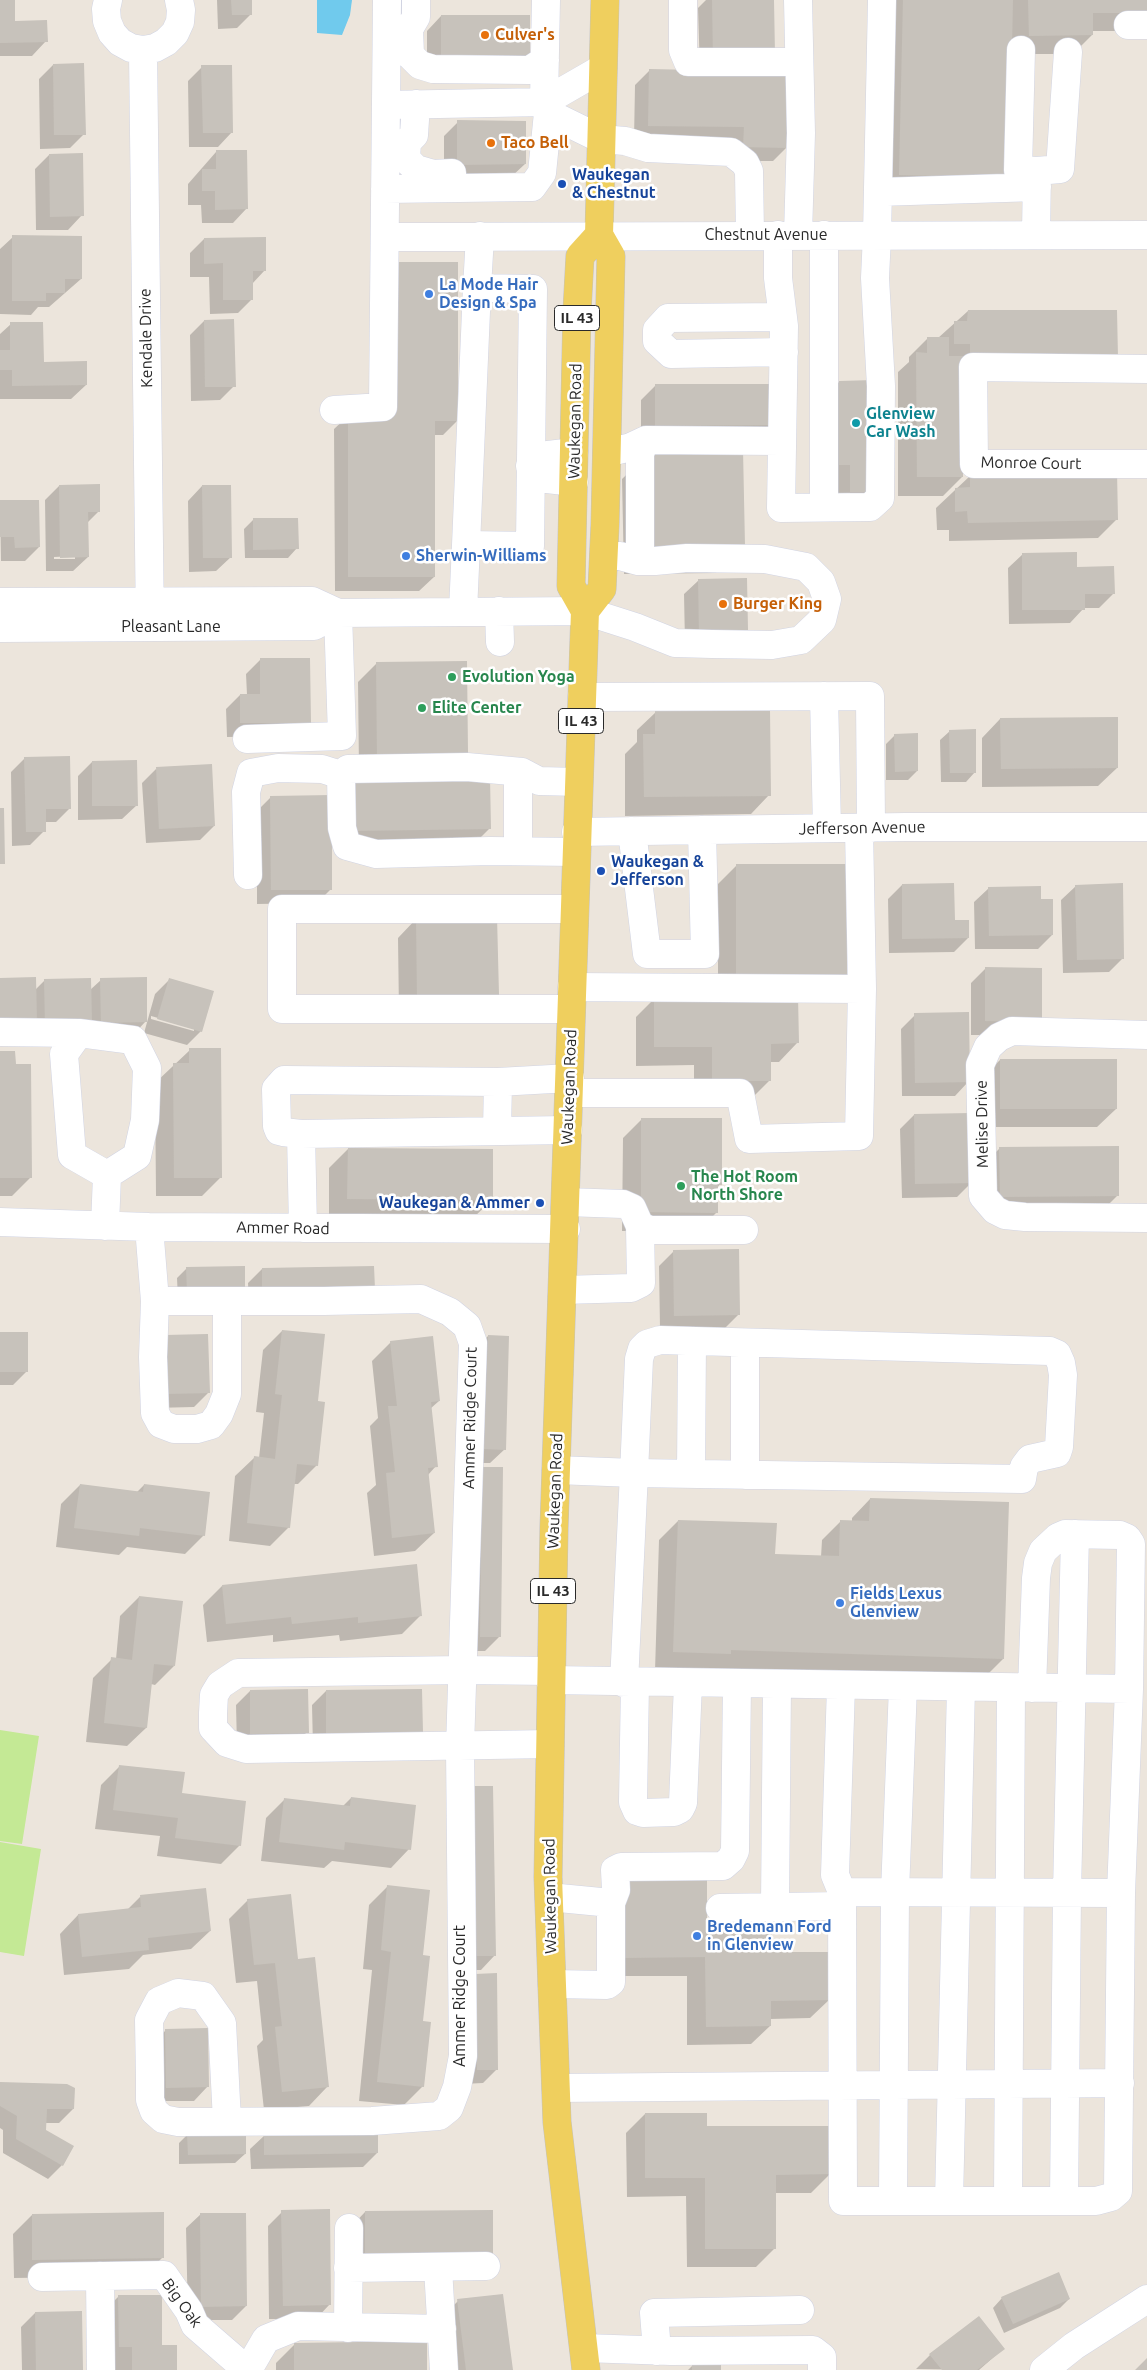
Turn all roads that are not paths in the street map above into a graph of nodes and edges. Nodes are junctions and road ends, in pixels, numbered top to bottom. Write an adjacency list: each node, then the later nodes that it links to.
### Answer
1 (108, 0): 10 (street)
2 (179, 0): 10 (street)
3 (387, 0): 16 (street)
4 (416, 0): 13 (street)
5 (546, 0): 13 (street)
6 (604, 0): 15 (main road, Waukegan Road / IL 43)
7 (683, 0): 14 (street)
8 (798, 0): 14 (street)
9 (882, 0): 23 (street)
10 (143, 50): 53 (street, Kendale Drive)
11 (1021, 50): 21 (street)
12 (1068, 52): 21 (street)
13 (545, 60): 18 (street)
14 (800, 62): 26 (street)
15 (603, 68): 18 (street); 19 (main road, Waukegan Road / IL 43)
16 (386, 104): 17 (street); 22 (street)
17 (416, 104): 18 (street); 20 (street)
18 (546, 107): 19 (street); 20 (street)
19 (601, 139): 24 (main road, Waukegan Road / IL 43); 25 (street)
20 (542, 173): 22 (street)
21 (1037, 179): 23 (street); 28 (street)
22 (385, 189): 31 (street)
23 (878, 192): 27 (street)
24 (599, 235): 25 (street, Chestnut Avenue); 30 (street, Chestnut Avenue); 39 (main road, Waukegan Road / IL 43); 40 (main road, Waukegan Road / IL 43)
25 (750, 235): 26 (street, Chestnut Avenue)
26 (800, 235): 27 (street, Chestnut Avenue); 33 (street); 44 (street)
27 (878, 235): 28 (street, Chestnut Avenue); 44 (street)
28 (1036, 235): 29 (street, Chestnut Avenue)
29 (1147, 235)
30 (480, 236): 31 (street, Chestnut Avenue); 32 (street)
31 (385, 237): 36 (street)
32 (477, 288): 42 (street); 45 (street)
33 (784, 317): 34 (street); 34 (street)
34 (784, 352): 38 (street)
35 (1147, 369): 41 (street, Monroe Court)
36 (334, 410)
37 (646, 440): 38 (street); 40 (street); 47 (street)
38 (781, 441): 44 (street)
39 (574, 452): 42 (street); 43 (main road, Waukegan Road / IL 43)
40 (607, 453): 46 (main road, Waukegan Road / IL 43)
41 (1147, 464)
42 (530, 466): 43 (street); 45 (street)
43 (574, 482): 51 (main road, Waukegan Road / IL 43)
44 (824, 507)
45 (466, 544): 49 (street)
46 (604, 556): 47 (street, Pleasant Lane); 51 (main road, Waukegan Road / IL 43)
47 (640, 561): 51 (street, Pleasant Lane)
48 (0, 602): 53 (street, Pleasant Lane)
49 (463, 611): 50 (street, Pleasant Lane); 52 (street, Pleasant Lane)
50 (499, 611): 51 (street, Pleasant Lane); 55 (street)
51 (585, 611): 57 (main road, Waukegan Road / IL 43)
52 (338, 612): 53 (street, Pleasant Lane); 58 (street)
53 (150, 614): 54 (street, Pleasant Lane)
54 (0, 628)
55 (500, 642)
56 (824, 696): 57 (street); 63 (street); 64 (street)
57 (582, 697): 61 (main road, Waukegan Road / IL 43)
58 (247, 739)
59 (518, 772): 60 (street); 61 (street); 68 (street)
60 (340, 776): 68 (street, Jefferson Avenue); 69 (street)
61 (578, 782): 67 (main road, Waukegan Road / IL 43)
62 (1147, 827): 64 (street, Jefferson Avenue)
63 (827, 828): 64 (street, Jefferson Avenue); 65 (street, Jefferson Avenue)
64 (865, 828): 71 (street)
65 (702, 830): 66 (street, Jefferson Avenue); 66 (street)
66 (632, 831): 67 (street, Jefferson Avenue)
67 (576, 842): 68 (street, Jefferson Avenue); 70 (main road, Waukegan Road / IL 43)
68 (518, 852)
69 (248, 875)
70 (574, 909): 72 (main road, Waukegan Road / IL 43); 72 (street)
71 (862, 989): 72 (street); 77 (street)
72 (572, 998): 77 (main road, Waukegan Road / IL 43)
73 (0, 1032): 74 (street)
74 (78, 1033): 81 (street); 81 (street)
75 (1147, 1034): 83 (street, Melise Drive)
76 (498, 1082): 77 (street); 79 (street); 80 (street)
77 (569, 1085): 78 (main road, Waukegan Road / IL 43)
78 (568, 1130): 79 (street); 82 (main road, Waukegan Road / IL 43)
79 (497, 1131): 80 (street)
80 (301, 1134): 88 (street)
81 (107, 1175): 85 (street)
82 (566, 1216): 86 (street, Ammer Road); 88 (street, Ammer Road); 90 (main road, Waukegan Road / IL 43)
83 (1147, 1218)
84 (0, 1222): 85 (street, Ammer Road)
85 (105, 1226): 87 (street, Ammer Road)
86 (640, 1226): 89 (street); 90 (street)
87 (149, 1227): 88 (street, Ammer Road); 91 (street)
88 (303, 1228)
89 (744, 1230)
90 (563, 1290): 95 (main road, Waukegan Road / IL 43)
91 (155, 1301): 92 (street, Ammer Ridge Court); 92 (street)
92 (227, 1302): 100 (street, Ammer Ridge Court)
93 (692, 1341): 94 (street); 96 (street); 97 (street)
94 (744, 1343): 98 (street); 98 (street)
95 (556, 1470): 96 (street); 101 (main road, Waukegan Road / IL 43)
96 (634, 1473): 97 (street); 102 (street)
97 (692, 1474): 98 (street)
98 (745, 1475)
99 (1075, 1534): 109 (street); 110 (street); 111 (street)
100 (464, 1670): 101 (street); 113 (street, Ammer Ridge Court); 113 (street)
101 (551, 1676): 102 (street); 112 (main road, Waukegan Road / IL 43)
102 (630, 1683): 103 (street); 103 (street)
103 (688, 1684): 104 (street)
104 (737, 1684): 105 (street); 121 (street)
105 (777, 1685): 106 (street); 122 (street)
106 (840, 1686): 107 (street); 120 (street)
107 (902, 1686): 108 (street); 114 (street)
108 (961, 1687): 109 (street); 115 (street)
109 (1022, 1688): 110 (street); 116 (street)
110 (1071, 1689): 111 (street); 117 (street)
111 (1129, 1689): 118 (street)
112 (550, 1744): 113 (street); 119 (main road, Waukegan Road / IL 43)
113 (460, 1747): 132 (street, Ammer Ridge Court)
114 (895, 1892): 115 (street); 120 (street); 130 (street)
115 (956, 1893): 116 (street); 127 (street)
116 (1010, 1893): 117 (street); 128 (street)
117 (1067, 1893): 118 (street); 126 (street)
118 (1121, 1893): 125 (street)
119 (549, 1897): 121 (street); 124 (main road, Waukegan Road / IL 43)
120 (842, 1899): 122 (street); 129 (street)
121 (611, 1903): 124 (street)
122 (774, 1906): 123 (street)
123 (720, 1908)
124 (552, 1984): 131 (main road, Waukegan Road / IL 43)
125 (1120, 2083): 126 (street); 136 (street)
126 (1064, 2084): 128 (street); 136 (street)
127 (952, 2085): 128 (street); 130 (street); 134 (street)
128 (1009, 2085): 135 (street)
129 (842, 2086): 130 (street); 131 (street); 133 (street)
130 (894, 2086): 133 (street)
131 (556, 2088): 148 (main road, Waukegan Road / IL 43)
132 (226, 2121): 132 (street, Ammer Ridge Court)
133 (893, 2201): 134 (street)
134 (949, 2201): 135 (street)
135 (1008, 2201): 136 (street)
136 (1064, 2201)
137 (349, 2228): 139 (street)
138 (486, 2266): 140 (street)
139 (348, 2268): 140 (street); 145 (street)
140 (438, 2268): 146 (street)
141 (100, 2276): 142 (street, Big Oak); 149 (street); 150 (street, Big Oak)
142 (42, 2277)
143 (1147, 2298): 153 (street)
144 (800, 2310): 147 (street)
145 (348, 2328): 146 (street); 150 (street)
146 (442, 2329): 151 (street)
147 (656, 2351): 148 (street); 152 (street)
148 (585, 2359)
149 (101, 2370)
150 (248, 2370)
151 (444, 2370)
152 (822, 2370)
153 (1044, 2370)

